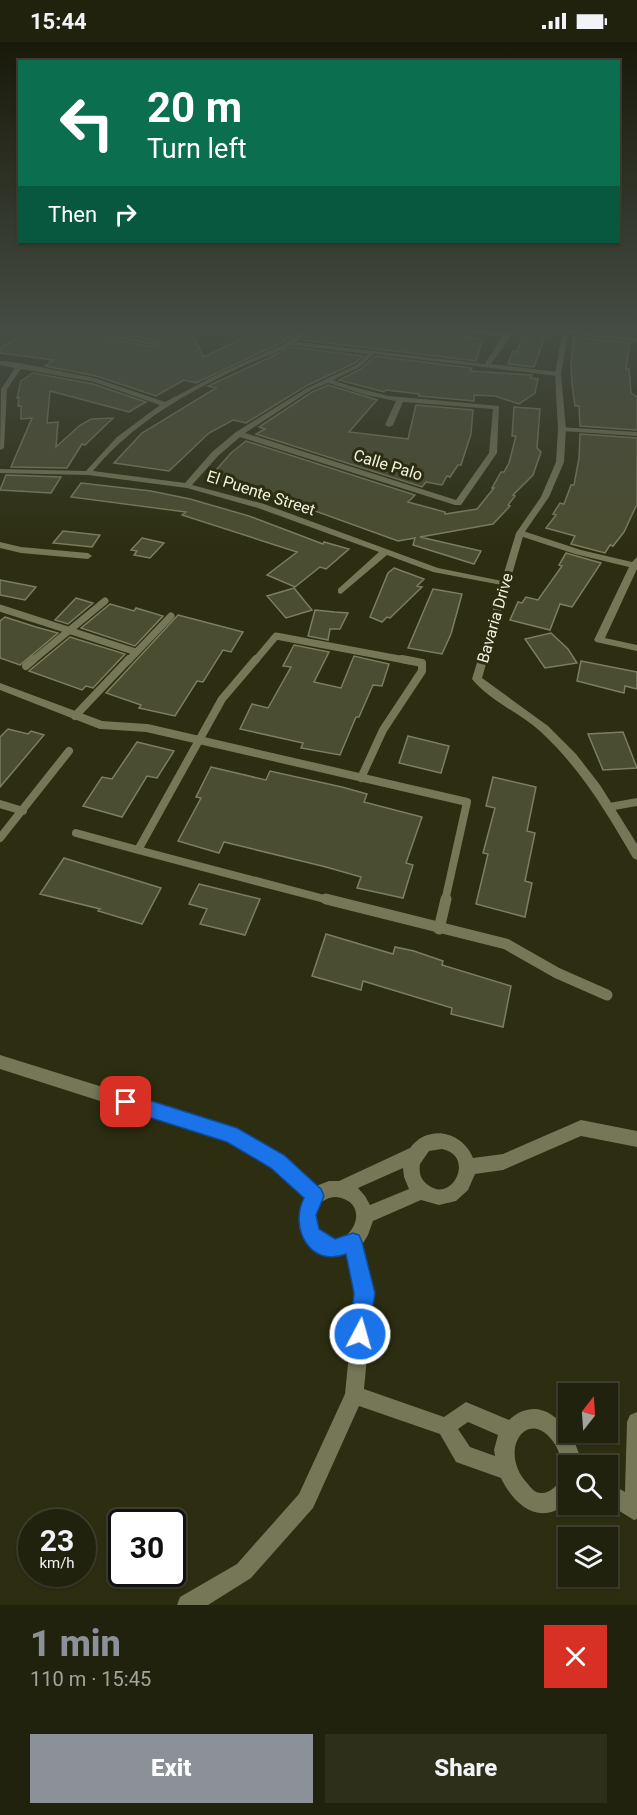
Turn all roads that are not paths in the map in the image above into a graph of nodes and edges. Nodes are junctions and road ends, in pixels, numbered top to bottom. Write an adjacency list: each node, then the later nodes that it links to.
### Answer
1 (3, 401): 13 (street)
2 (156, 401): 8 (street)
3 (175, 401): 8 (street)
4 (293, 401): 11 (street)
5 (400, 401): 9 (street)
6 (413, 401): 11 (street, Calle Palo)
7 (560, 401): 10 (street, Bavaria Drive)
8 (168, 405): 15 (street)
9 (389, 425)
10 (562, 429): 12 (street); 17 (street, Bavaria Drive)
11 (239, 434): 16 (street)
12 (637, 434)
13 (0, 448)
14 (0, 471): 15 (street, El Puente Street)
15 (88, 473): 16 (street, El Puente Street)
16 (187, 486): 19 (street, El Puente Street)
17 (520, 533): 21 (street); 22 (street, Bavaria Drive)
18 (0, 545): 20 (street)
19 (385, 552): 22 (street, El Puente Street); 23 (street)
20 (88, 556)
21 (635, 562): 28 (street)
22 (504, 584): 39 (street, Bavaria Drive)
23 (341, 591)
24 (105, 601): 27 (lane)
25 (0, 608): 27 (lane)
26 (171, 616): 29 (lane)
27 (70, 631): 29 (lane); 30 (lane)
28 (637, 648)
29 (136, 652): 32 (lane)
30 (26, 666)
31 (0, 686): 32 (street)
32 (75, 716): 33 (street)
33 (101, 725): 34 (lane)
34 (198, 739): 36 (lane); 36 (lane); 43 (lane)
35 (69, 751): 40 (lane)
36 (361, 778): 45 (lane)
37 (637, 802): 39 (street)
38 (0, 804): 40 (lane)
39 (609, 807): 44 (street, Bavaria Drive)
40 (23, 811): 42 (lane)
41 (76, 833): 43 (lane)
42 (0, 838)
43 (138, 850): 45 (lane)
44 (637, 855)
45 (439, 929): 46 (lane)
46 (607, 994)
47 (0, 1062): 53 (street)
48 (637, 1139): 50 (street)
49 (413, 1155): 50 (street); 51 (street); 52 (street)
50 (466, 1167): 52 (street)
51 (341, 1188): 53 (street); 54 (street)
52 (423, 1191): 54 (street)
53 (315, 1196): 55 (street)
54 (364, 1216): 55 (street)
55 (353, 1242): 56 (street)
56 (354, 1395): 58 (street); 64 (street)
57 (637, 1422): 63 (street)
58 (446, 1427): 59 (street); 61 (street)
59 (511, 1431): 60 (street); 61 (street)
60 (570, 1455)
61 (507, 1470): 62 (street)
62 (558, 1499)
63 (618, 1499)
64 (188, 1605)

